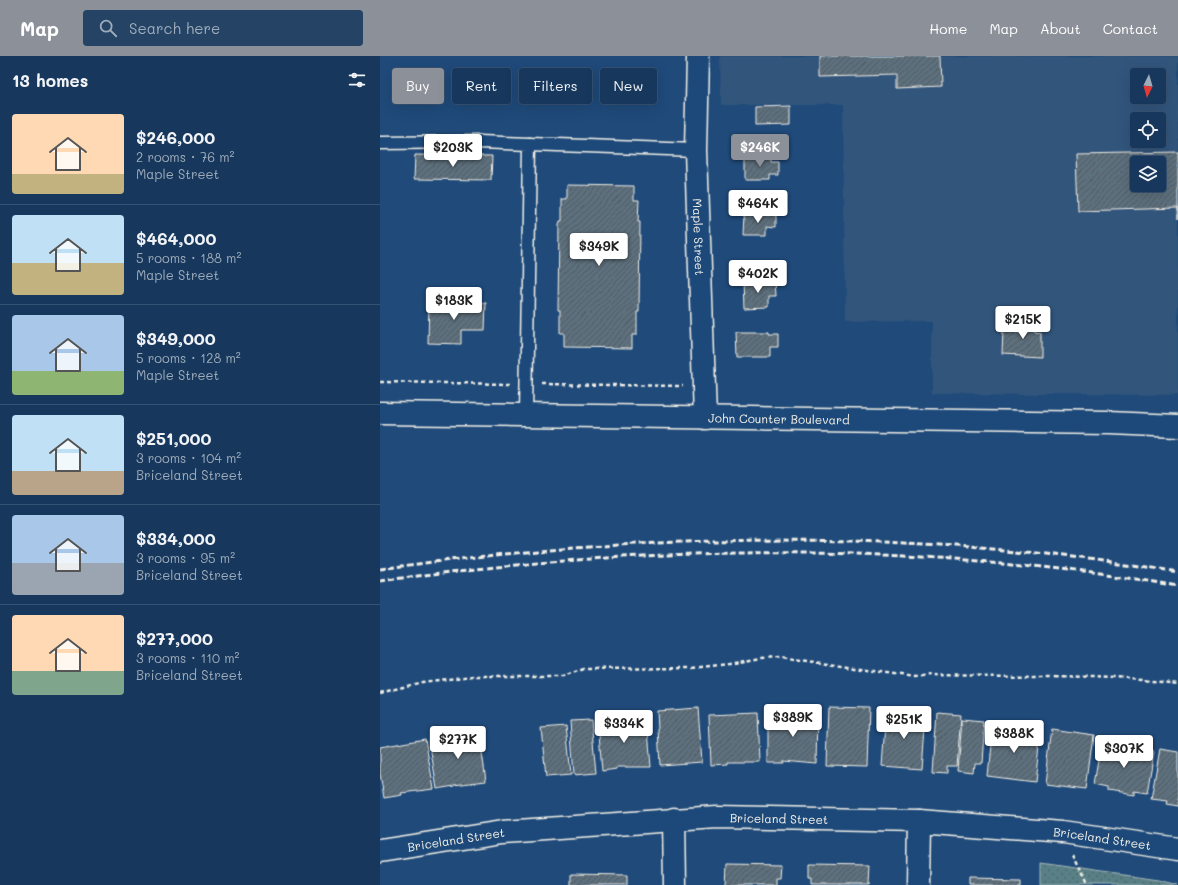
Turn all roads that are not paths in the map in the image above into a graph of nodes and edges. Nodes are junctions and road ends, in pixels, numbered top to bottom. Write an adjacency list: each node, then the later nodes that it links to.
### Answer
1 (698, 56): 4 (street, Maple Street)
2 (380, 143): 3 (lane)
3 (530, 144): 4 (lane); 6 (lane)
4 (696, 150): 7 (street, Maple Street)
5 (380, 413): 6 (street, John Counter Boulevard)
6 (526, 416): 7 (street, John Counter Boulevard)
7 (705, 418): 8 (street, John Counter Boulevard)
8 (1178, 426)
9 (674, 819): 10 (street, Briceland Street); 12 (street, Briceland Street); 13 (street)
10 (919, 821): 11 (street, Briceland Street); 14 (street)
11 (1178, 849)
12 (380, 850)
13 (675, 885)
14 (918, 885)

